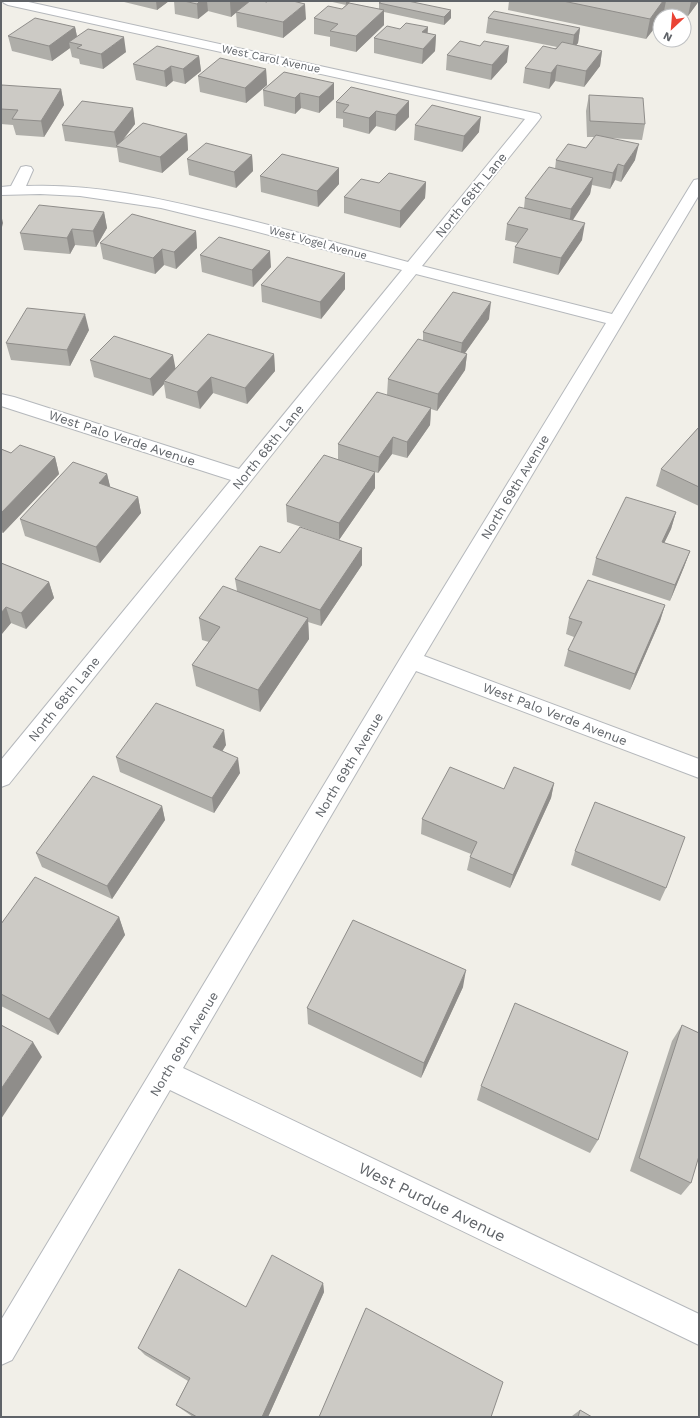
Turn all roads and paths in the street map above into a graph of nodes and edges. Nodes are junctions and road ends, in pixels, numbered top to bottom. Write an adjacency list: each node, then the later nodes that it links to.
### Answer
1 (8, 1): 2 (street, West Carol Avenue)
2 (534, 117): 7 (street, North 68th Lane)
3 (26, 170): 5 (street)
4 (699, 183): 8 (street, North 69th Avenue)
5 (17, 189): 6 (street, West Vogel Avenue); 7 (street, West Vogel Avenue)
6 (1, 191)
7 (412, 268): 8 (street, West Vogel Avenue); 10 (street, North 68th Lane)
8 (615, 320): 11 (street, North 69th Avenue)
9 (1, 400): 10 (street, West Palo Verde Avenue)
10 (243, 477): 13 (street, North 68th Lane)
11 (411, 660): 12 (street, West Palo Verde Avenue); 14 (street, North 69th Avenue)
12 (699, 768)
13 (1, 777)
14 (166, 1074): 15 (street, West Purdue Avenue); 16 (street, North 69th Avenue)
15 (699, 1330)
16 (1, 1349)

